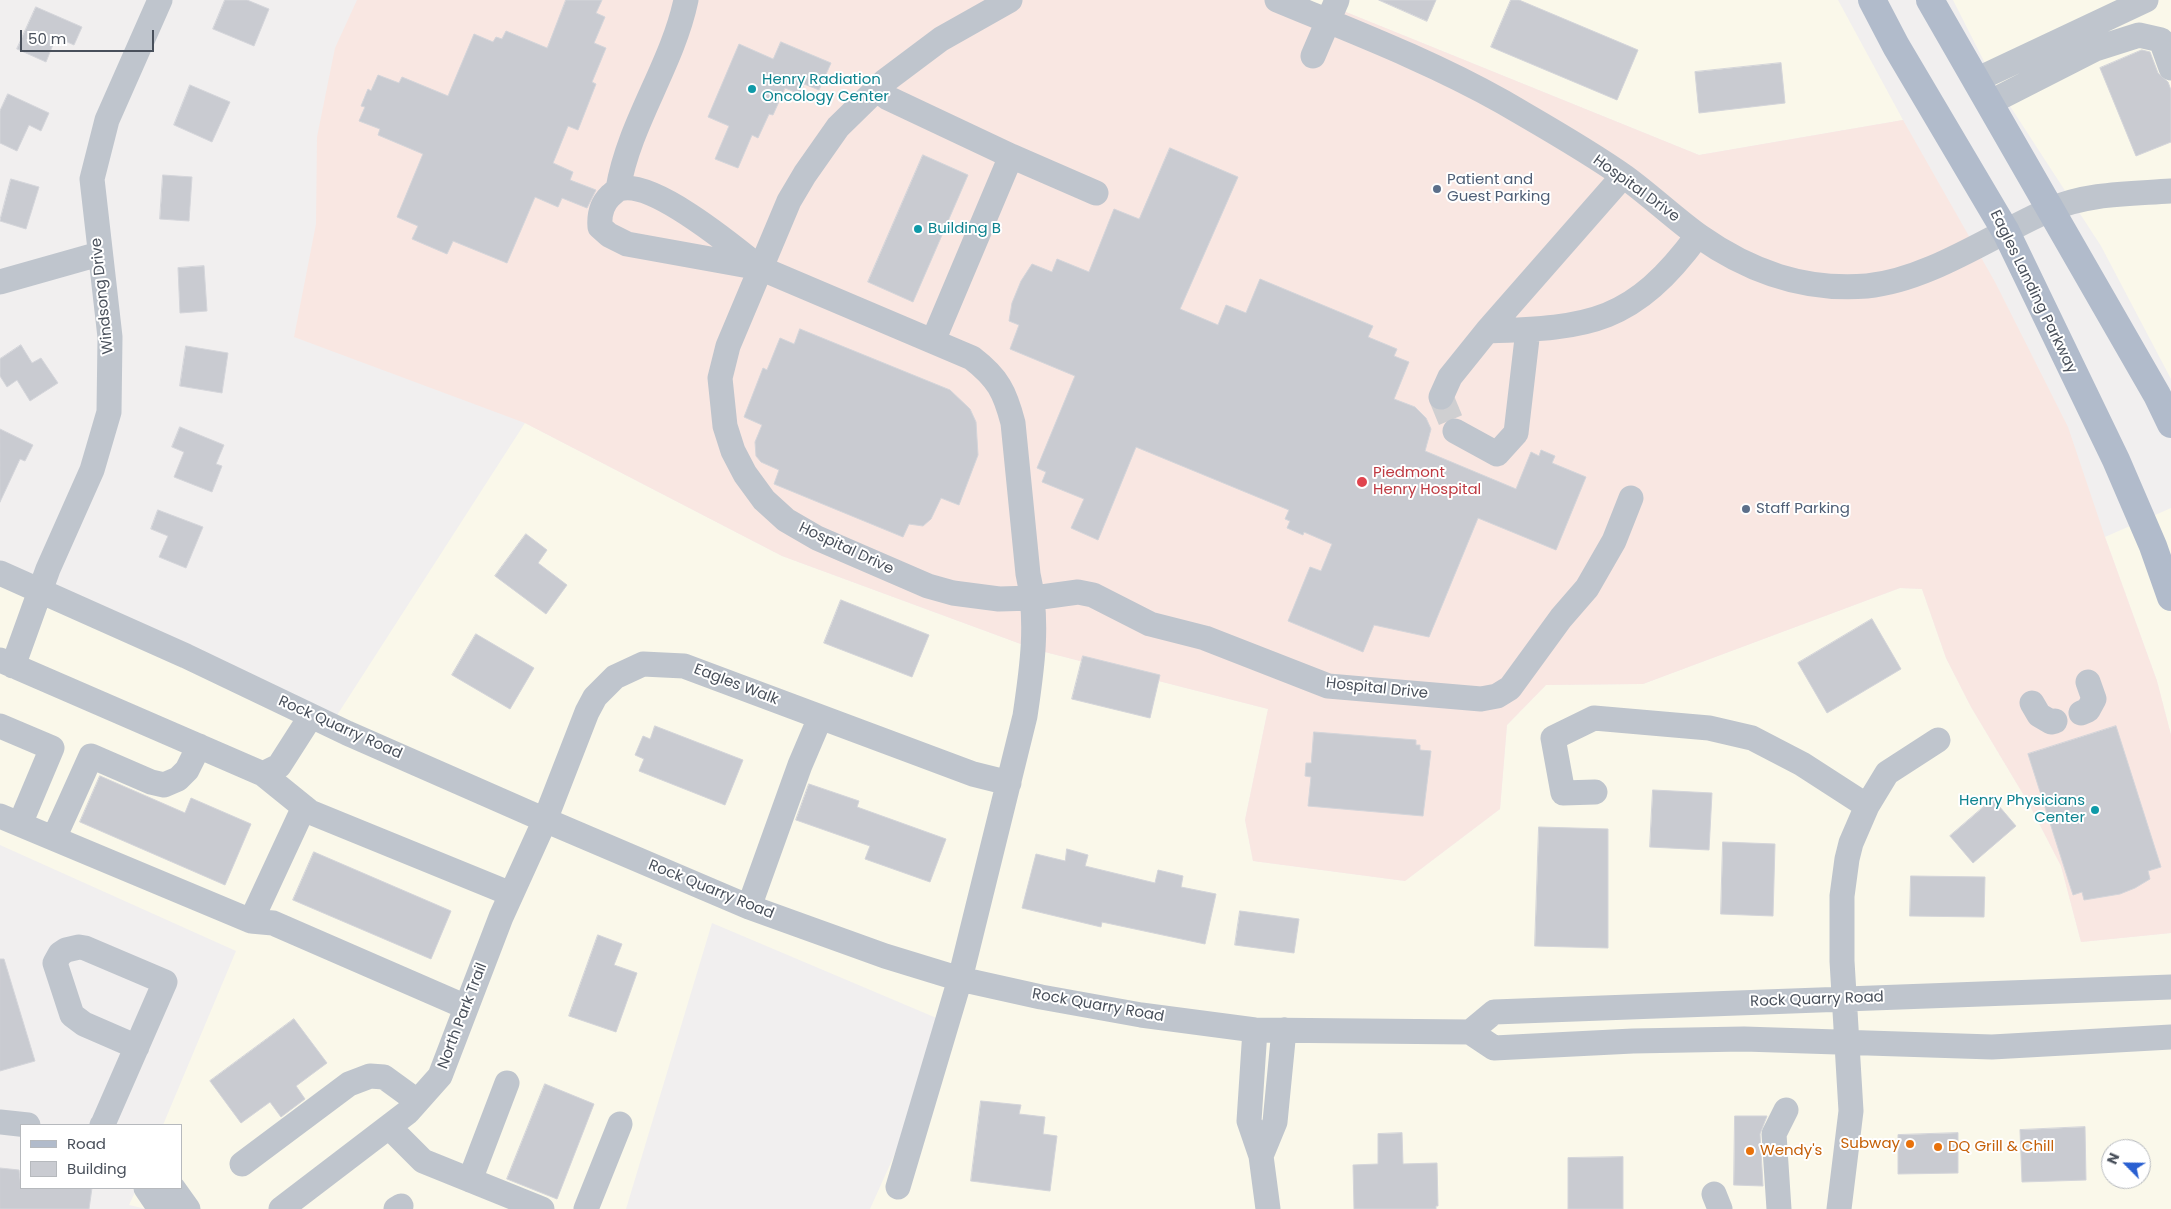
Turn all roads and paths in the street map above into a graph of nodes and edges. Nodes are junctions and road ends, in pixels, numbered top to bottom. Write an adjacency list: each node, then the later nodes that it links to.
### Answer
1 (160, 0): 22 (street, Windsong Drive)
2 (686, 0): 16 (street)
3 (1010, 0): 12 (street, Hospital Drive)
4 (1277, 0): 8 (street, Hospital Drive)
5 (1872, 0): 20 (main road, Eagles Landing Parkway)
6 (1930, 0): 11 (main road)
7 (2146, 0): 11 (street)
8 (1333, 11): 9 (street); 15 (street, Hospital Drive)
9 (1313, 56)
10 (2171, 68): 13 (street)
11 (1976, 80): 13 (main road)
12 (876, 88): 14 (street); 23 (street, Hospital Drive)
13 (1989, 103): 19 (main road)
14 (1011, 156): 18 (street); 27 (street)
15 (1623, 176): 21 (street, Hospital Drive); 26 (street)
16 (618, 189): 23 (street); 23 (street)
17 (2171, 191): 19 (street, Hospital Drive)
18 (1096, 193)
19 (2050, 210): 20 (street, Hospital Drive); 29 (main road)
20 (2006, 232): 21 (street, Hospital Drive); 34 (main road, Eagles Landing Parkway)
21 (1698, 235): 25 (street)
22 (99, 254): 24 (street); 33 (street, Windsong Drive)
23 (760, 268): 27 (street); 35 (street, Hospital Drive)
24 (0, 282)
25 (1528, 330): 26 (street); 30 (street)
26 (1487, 331): 28 (street)
27 (933, 341): 35 (street)
28 (1441, 397)
29 (2171, 424)
30 (1455, 431)
31 (1631, 498): 35 (street, Hospital Drive)
32 (0, 573): 33 (street, Rock Quarry Road)
33 (41, 592): 36 (street, Windsong Drive); 40 (street, Rock Quarry Road)
34 (2171, 596)
35 (1034, 598): 47 (street)
36 (7, 663): 45 (street)
37 (2088, 682): 39 (street)
38 (2032, 704): 42 (street)
39 (2081, 712)
40 (311, 716): 46 (street); 52 (street, Rock Quarry Road)
41 (820, 718): 47 (street, Eagles Walk); 52 (street, Eagles Walk); 55 (street)
42 (2055, 721)
43 (0, 726): 51 (street)
44 (1938, 740): 49 (street)
45 (199, 746): 46 (street); 53 (street)
46 (263, 774): 50 (street)
47 (1009, 783): 57 (street)
48 (1595, 792): 49 (street)
49 (1867, 806): 59 (street)
50 (304, 807): 54 (street); 56 (street)
51 (10, 820): 53 (street)
52 (545, 820): 54 (street, North Park Trail); 55 (street, Rock Quarry Road)
53 (54, 838): 56 (street)
54 (511, 894): 60 (street, North Park Trail)
55 (749, 907): 57 (street, Rock Quarry Road)
56 (251, 921): 60 (street)
57 (960, 979): 61 (street, Rock Quarry Road); 78 (street)
58 (2171, 987): 59 (street, Rock Quarry Road)
59 (1845, 999): 63 (street, Rock Quarry Road); 65 (street)
60 (466, 1007): 68 (street, North Park Trail)
61 (1255, 1030): 62 (street, Rock Quarry Road); 75 (street)
62 (1284, 1030): 63 (street, Rock Quarry Road); 75 (street)
63 (1470, 1032): 65 (street)
64 (2171, 1037): 65 (street)
65 (1848, 1041): 88 (street)
66 (137, 1047): 66 (street); 71 (street)
67 (507, 1083): 77 (street)
68 (418, 1101): 74 (street, North Park Trail); 76 (street)
69 (1786, 1110): 87 (street)
70 (0, 1122): 72 (street)
71 (109, 1123)
72 (20, 1124)
73 (620, 1124): 85 (street)
74 (388, 1127): 77 (street); 83 (street, North Park Trail)
75 (1261, 1156): 86 (street)
76 (242, 1164)
77 (470, 1180): 84 (street)
78 (898, 1187)
79 (147, 1189): 81 (street)
80 (174, 1189): 82 (street)
81 (160, 1209)
82 (188, 1209)
83 (281, 1209)
84 (542, 1209)
85 (586, 1209)
86 (1268, 1209)
87 (1778, 1209)
88 (1839, 1209)

